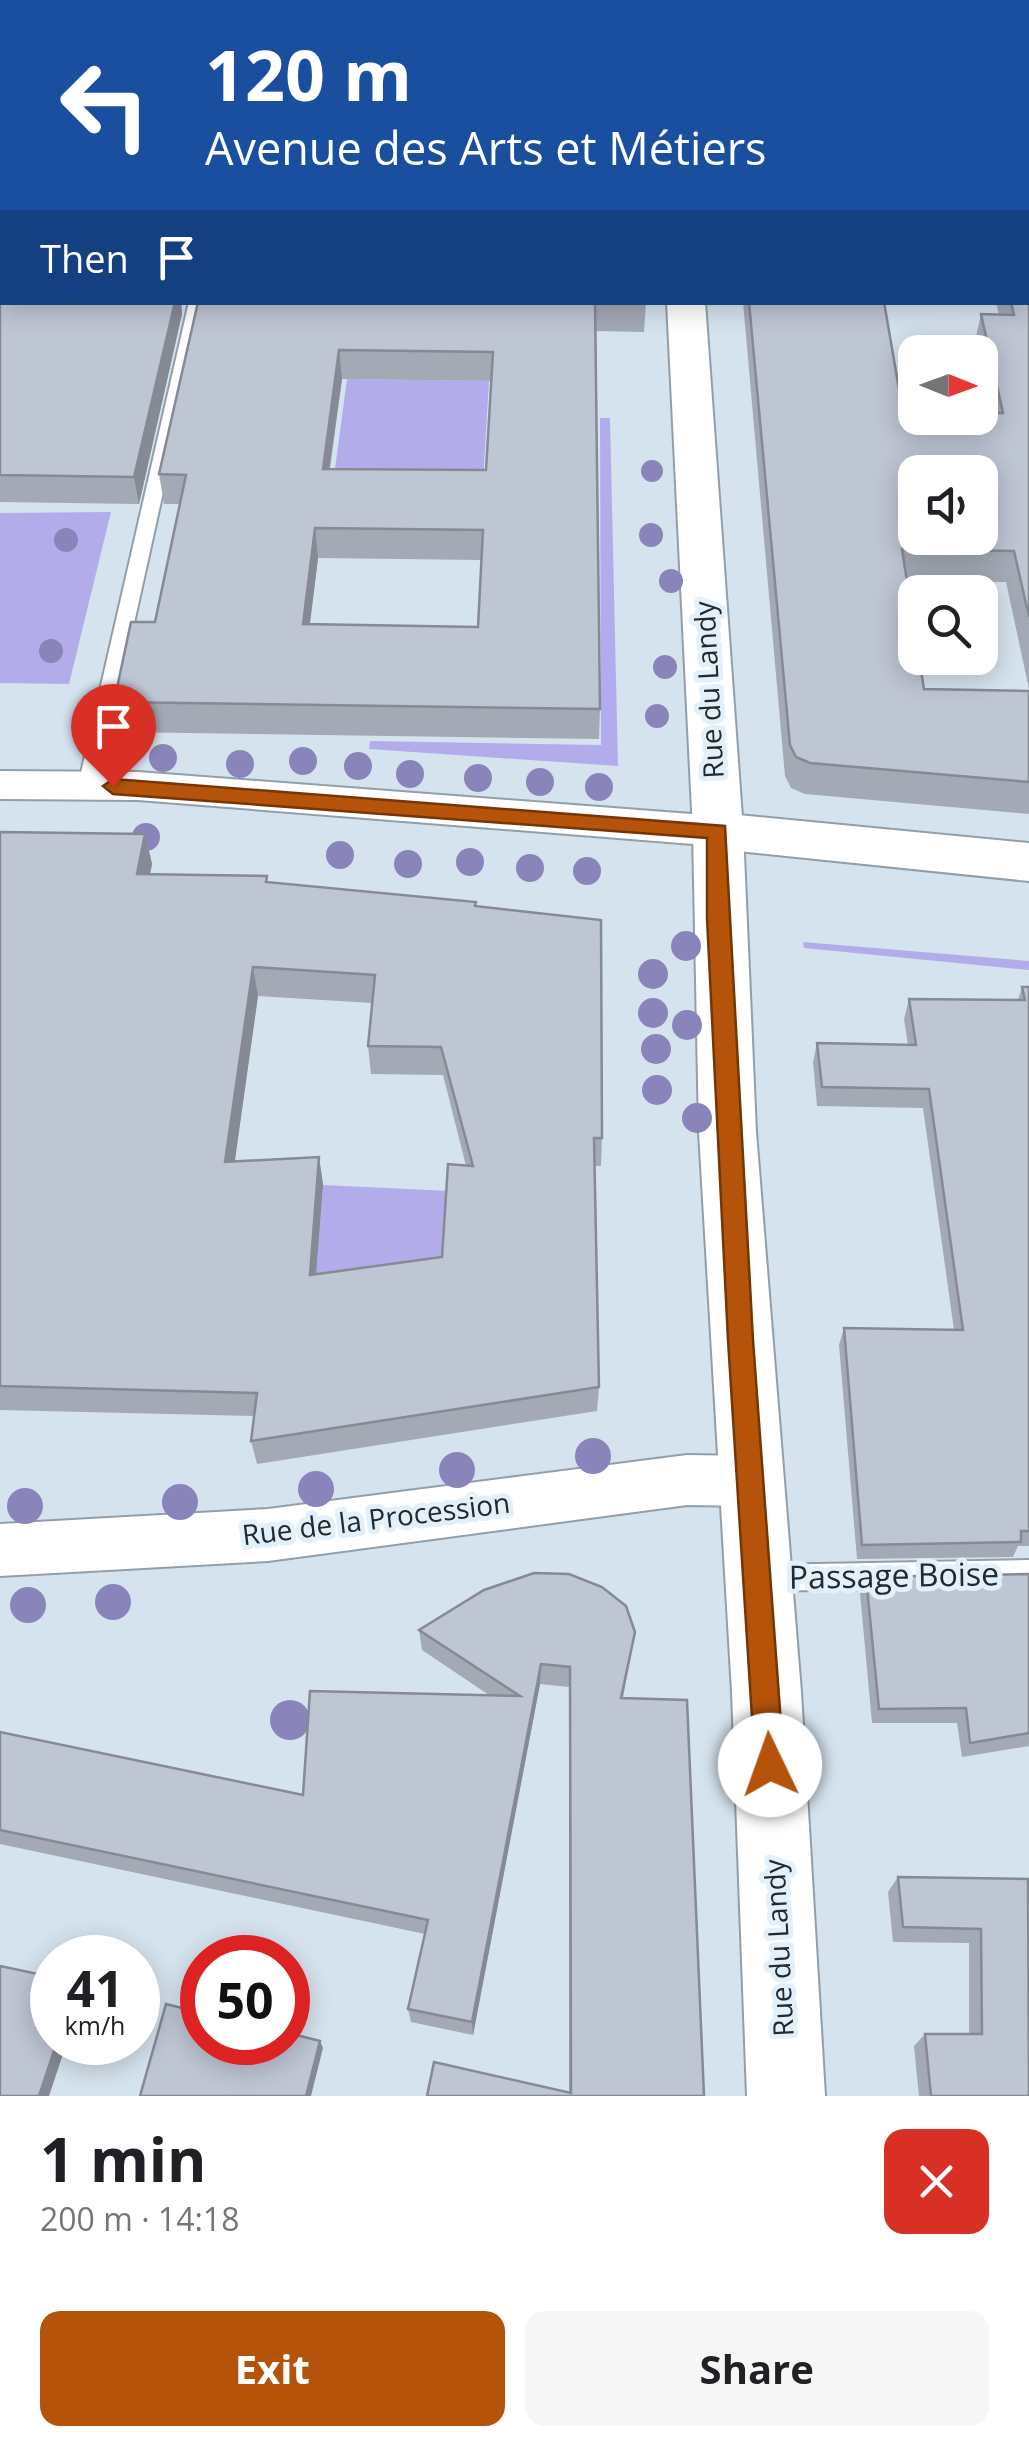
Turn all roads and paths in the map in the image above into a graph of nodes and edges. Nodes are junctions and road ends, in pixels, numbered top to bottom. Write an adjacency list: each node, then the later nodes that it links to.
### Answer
1 (196, 305): 4 (lane)
2 (686, 305): 5 (main road, Rue du Landy)
3 (0, 785): 4 (street)
4 (88, 786): 5 (street)
5 (718, 832): 6 (main road); 7 (main road, Rue du Landy)
6 (1029, 862)
7 (751, 1481): 8 (street, Rue de la Procession); 10 (main road, Rue du Landy)
8 (0, 1550)
9 (1029, 1573): 10 (lane, Passage Boise)
10 (758, 1578): 11 (main road, Rue du Landy)
11 (786, 2096)

